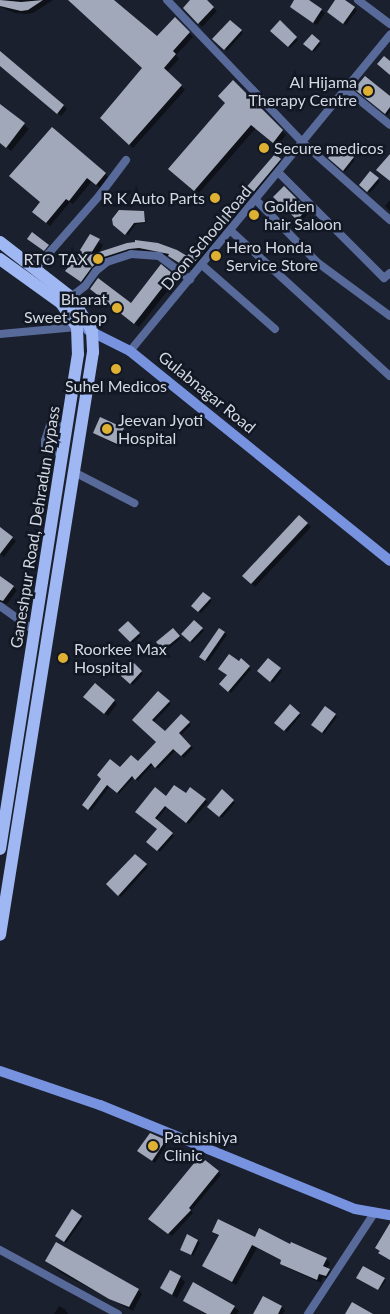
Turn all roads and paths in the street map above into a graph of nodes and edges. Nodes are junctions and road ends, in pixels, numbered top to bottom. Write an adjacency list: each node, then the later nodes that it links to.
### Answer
1 (167, 0): 7 (street)
2 (358, 0): 3 (street)
3 (390, 24)
4 (390, 35): 5 (street, Doon School Road)
5 (347, 90): 6 (street); 7 (street, Doon School Road)
6 (390, 125)
7 (302, 142): 9 (street, Doon School Road); 11 (street)
8 (126, 160): 16 (street)
9 (278, 172): 10 (street, Doon School Road); 17 (street)
10 (256, 200): 12 (street, Doon School Road); 20 (street)
11 (390, 220)
12 (231, 231): 15 (street, Doon School Road); 26 (street)
13 (0, 242): 16 (main road)
14 (0, 259): 21 (main road)
15 (202, 265): 18 (street, Doon School Road); 22 (street)
16 (36, 270): 19 (main road)
17 (390, 273)
18 (190, 279): 19 (street); 25 (street, Doon School Road)
19 (71, 297): 23 (main road)
20 (390, 316)
21 (78, 327): 23 (street, Gulabnagar Road); 24 (street); 27 (main road, Ganeshpur Road, Dehradun bypass)
22 (275, 329)
23 (92, 331): 25 (street, Gulabnagar Road); 29 (main road)
24 (0, 334)
25 (130, 351): 31 (street, Gulabnagar Road)
26 (390, 376)
27 (67, 424): 28 (main road, Ganeshpur Road, Dehradun bypass); 28 (lane)
28 (62, 456): 33 (main road, Ganeshpur Road, Dehradun bypass)
29 (74, 472): 30 (street); 36 (main road)
30 (134, 502)
31 (390, 561)
32 (0, 606): 33 (street)
33 (35, 631): 34 (main road, Ganeshpur Road, Dehradun bypass)
34 (3, 804): 35 (main road, Ganeshpur Road, Dehradun bypass)
35 (0, 850)
36 (0, 935)
37 (0, 1070): 38 (street)
38 (375, 1212): 39 (street); 42 (street)
39 (390, 1215)
40 (0, 1250): 41 (street)
41 (118, 1314)
42 (308, 1314)

